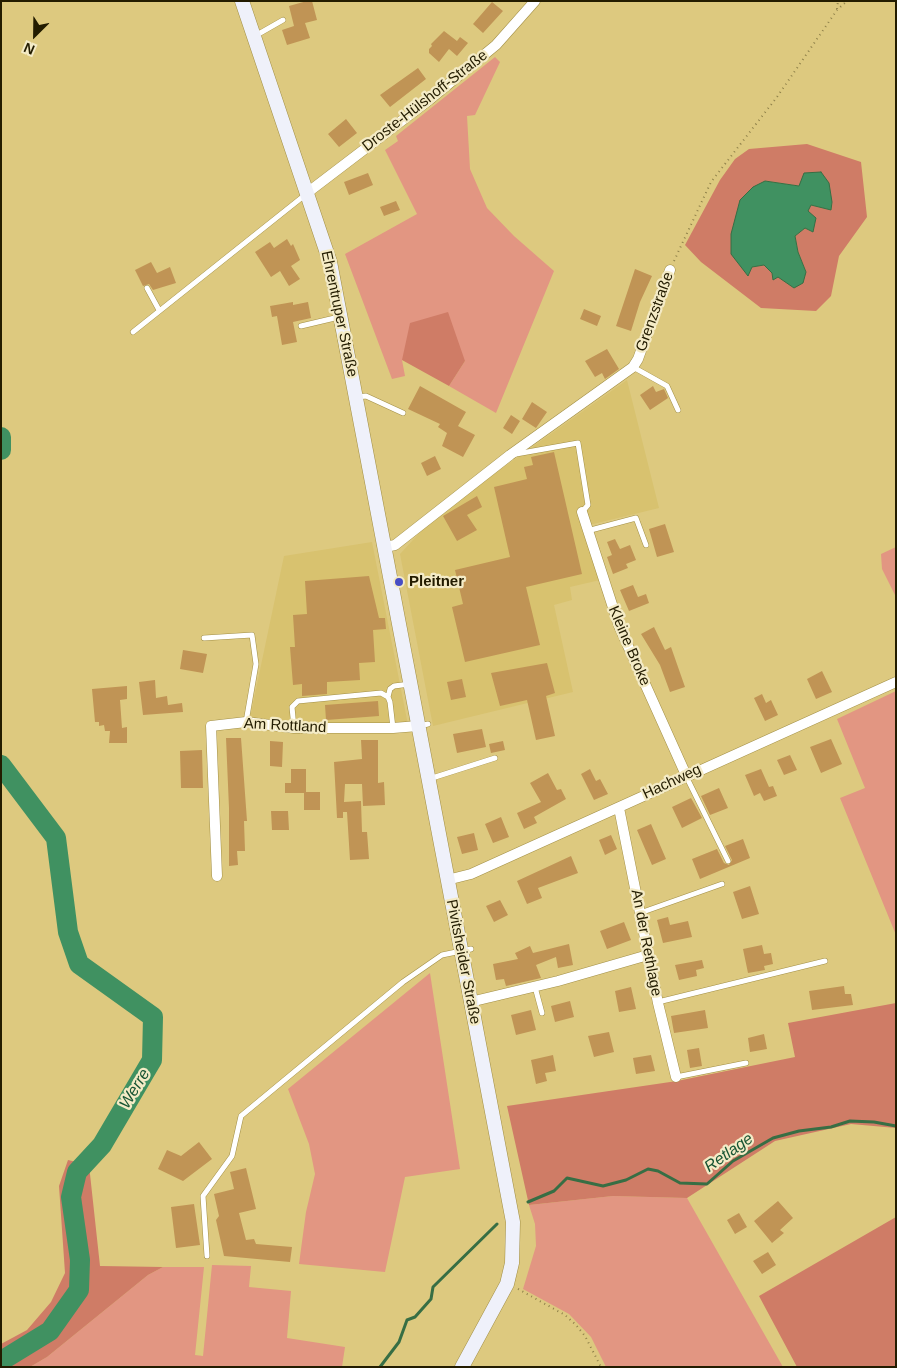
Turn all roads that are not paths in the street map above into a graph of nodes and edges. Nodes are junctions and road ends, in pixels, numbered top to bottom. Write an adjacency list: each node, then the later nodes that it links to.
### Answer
1 (242, 1): 4 (main road, Ehrentruper Straße)
2 (535, 1): 5 (street, Droste-Hülshoff-Straße)
3 (283, 20): 4 (lane)
4 (254, 36): 5 (main road, Ehrentruper Straße)
5 (307, 193): 8 (lane); 9 (main road, Ehrentruper Straße)
6 (670, 270): 12 (street, Grenzstraße)
7 (147, 288): 8 (lane)
8 (159, 310): 11 (lane)
9 (342, 316): 10 (lane); 13 (main road, Ehrentruper Straße)
10 (301, 326)
11 (133, 332)
12 (633, 368): 14 (lane); 16 (street, Grenzstraße)
13 (357, 397): 15 (lane); 20 (main road, Ehrentruper Straße)
14 (678, 410)
15 (403, 412)
16 (510, 455): 17 (lane); 20 (street, Grenzstraße)
17 (582, 512): 18 (street, Kleine Broke)
18 (586, 531): 19 (lane); 30 (street, Kleine Broke)
19 (646, 546)
20 (385, 547): 23 (main road, Pivitsheider Straße)
21 (204, 638): 25 (lane)
22 (896, 682): 30 (street, Hachweg)
23 (410, 684): 24 (lane); 26 (main road, Pivitsheider Straße)
24 (388, 697): 27 (lane); 28 (lane)
25 (246, 722): 27 (street, Am Rottland); 34 (street, Am Rottland)
26 (423, 725): 28 (street, Am Rottland); 31 (main road, Pivitsheider Straße)
27 (294, 728): 28 (street, Am Rottland)
28 (393, 728)
29 (494, 758): 31 (lane)
30 (686, 775): 32 (street, Hachweg); 33 (lane)
31 (428, 779): 35 (main road, Pivitsheider Straße)
32 (619, 808): 35 (street, Hachweg); 37 (street, An der Rethlage)
33 (728, 861)
34 (217, 876)
35 (448, 880): 38 (main road, Pivitsheider Straße)
36 (722, 884): 37 (lane)
37 (640, 913): 39 (street, An der Rethlage)
38 (466, 951): 42 (main road, Pivitsheider Straße); 47 (lane)
39 (648, 955): 41 (street); 43 (street, An der Rethlage)
40 (825, 961): 43 (lane)
41 (535, 987): 42 (street); 44 (lane)
42 (470, 1002): 48 (main road, Pivitsheider Straße)
43 (658, 1003): 46 (street, An der Rethlage)
44 (542, 1013)
45 (746, 1062): 46 (lane)
46 (676, 1077)
47 (207, 1256)
48 (462, 1367)

